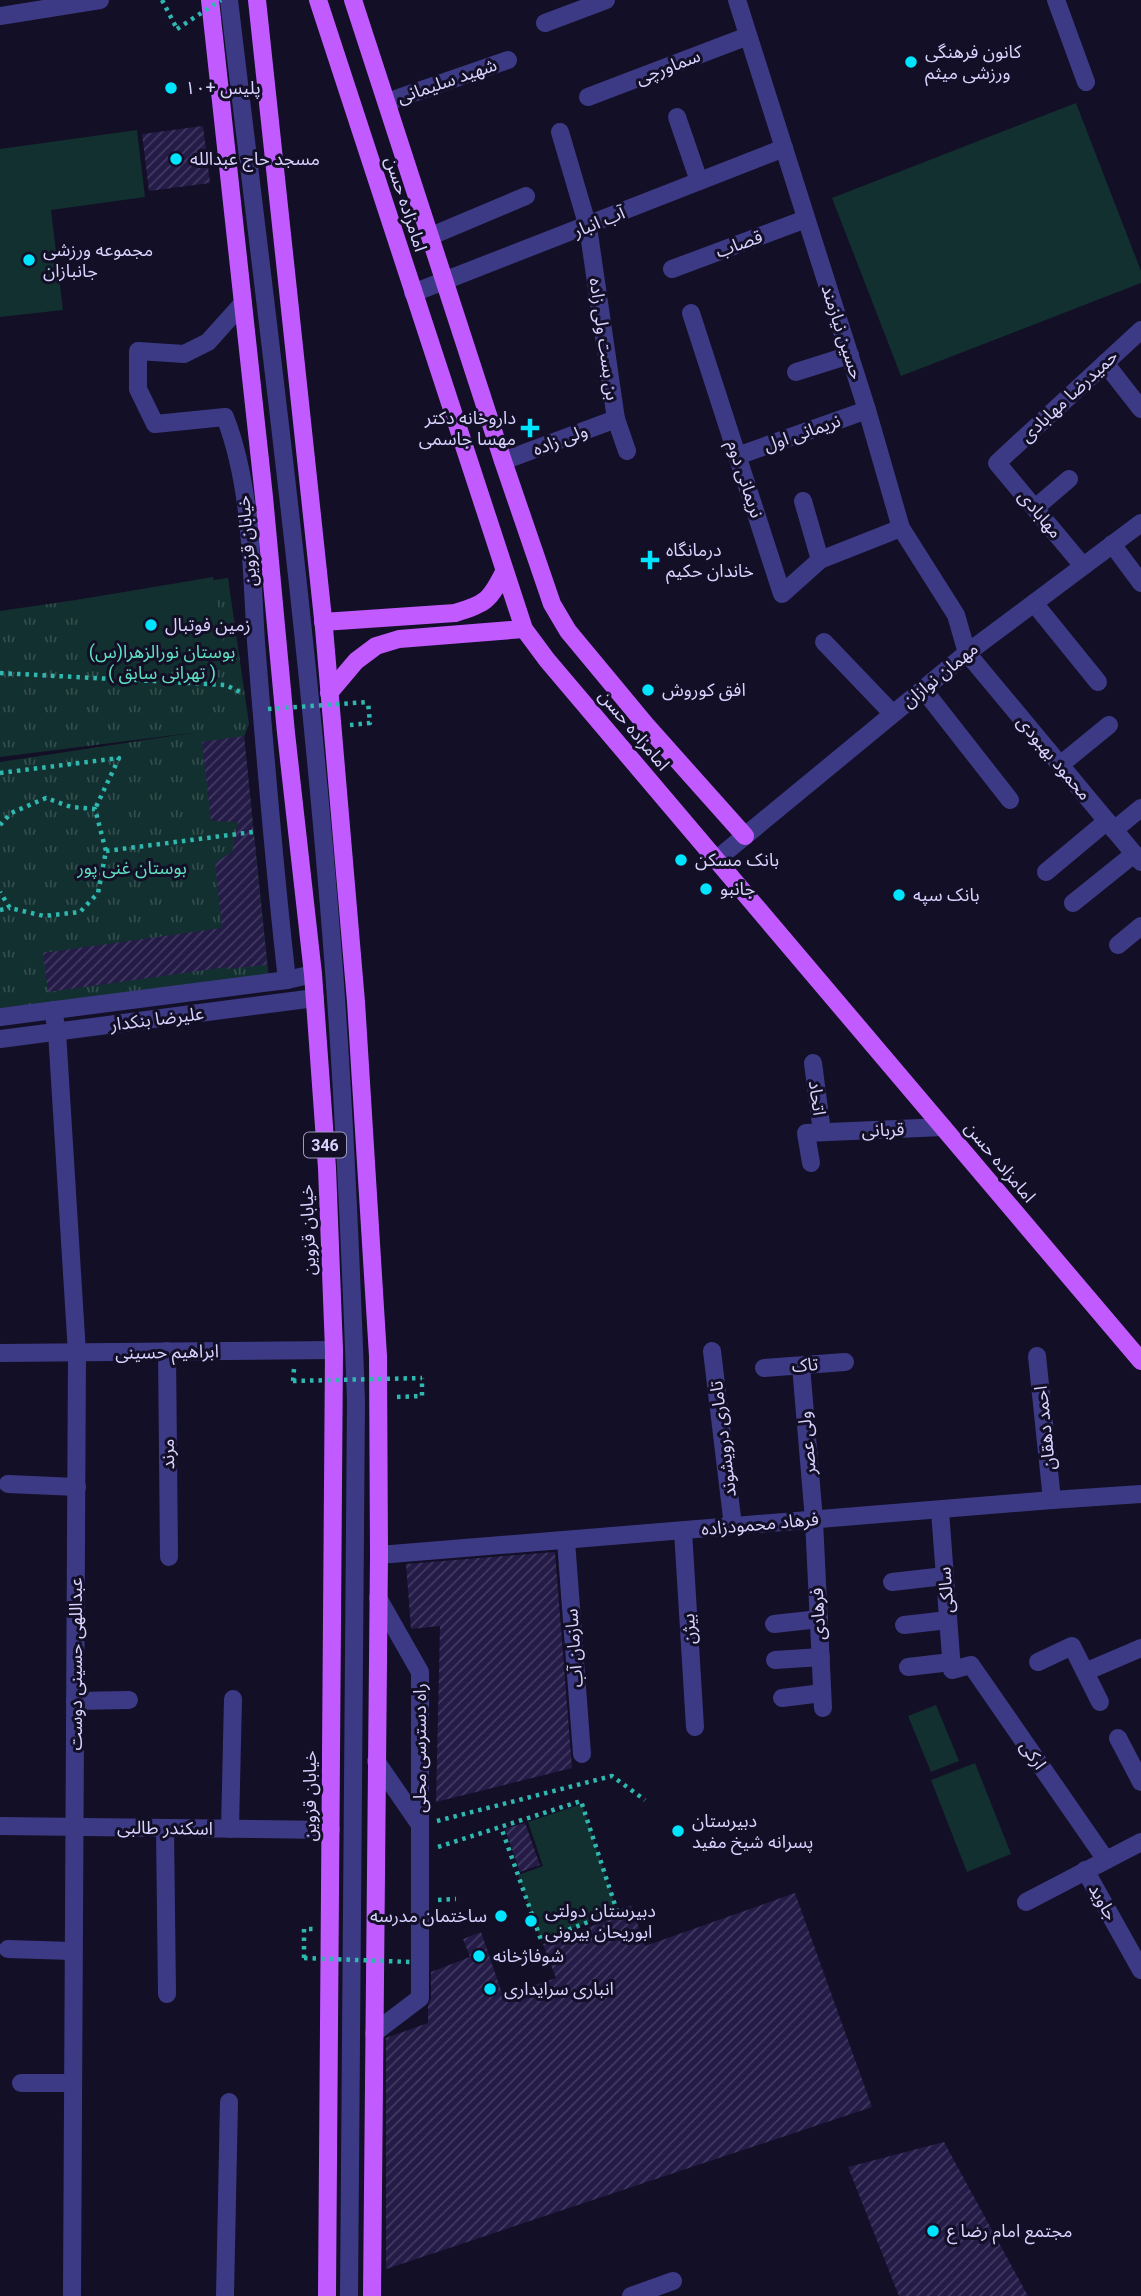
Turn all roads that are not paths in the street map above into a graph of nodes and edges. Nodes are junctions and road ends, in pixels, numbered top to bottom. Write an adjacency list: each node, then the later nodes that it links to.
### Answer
1 (100, 0): 10 (street)
2 (210, 0): 29 (main road, خیابان قزوین / 346)
3 (229, 0): 151 (street)
4 (257, 0): 53 (main road, 346)
5 (318, 0): 28 (main road, امامزاده حسن)
6 (354, 0): 17 (main road, امامزاده حسن)
7 (606, 0): 12 (street)
8 (737, 0): 13 (street, حسین نیازمند)
9 (1056, 0): 15 (street)
10 (49, 4): 11 (street)
11 (0, 16)
12 (545, 23)
13 (748, 36): 16 (street, سماورچی); 20 (street, حسین نیازمند)
14 (508, 60): 17 (street, شهید سلیمانی)
15 (1086, 82)
16 (587, 97)
17 (387, 102): 25 (main road, امامزاده حسن)
18 (677, 117): 21 (street)
19 (560, 132): 24 (street, بن بست ولی زاده)
20 (783, 148): 21 (street, آب انبار); 23 (street, حسین نیازمند)
21 (699, 181): 24 (street, آب انبار)
22 (526, 196): 25 (street)
23 (806, 219): 26 (street, قصاب); 32 (street, حسین نیازمند)
24 (588, 227): 27 (street, آب انبار); 37 (street, بن بست ولی زاده)
25 (431, 236): 27 (main road, امامزاده حسن)
26 (672, 269)
27 (446, 280): 28 (street, آب انبار); 40 (main road, امامزاده حسن)
28 (413, 293): 50 (main road, امامزاده حسن)
29 (243, 303): 73 (main road, خیابان قزوین / 346); 74 (street)
30 (691, 313): 39 (street, نریمانی دوم)
31 (1141, 330): 33 (street, حمیدرضا مهابادی)
32 (850, 355): 34 (street); 36 (street, حسین نیازمند)
33 (1105, 363): 35 (street); 41 (street, حمیدرضا مهابادی)
34 (796, 372)
35 (1141, 409)
36 (867, 410): 39 (street, نریمانی اول); 46 (street, حسین نیازمند)
37 (616, 419): 38 (street, بن بست ولی زاده); 40 (street, ولی زاده)
38 (627, 451)
39 (737, 456): 48 (street, نریمانی دوم)
40 (503, 461): 66 (main road, امامزاده حسن)
41 (997, 463): 44 (street, مهابادی)
42 (1069, 479): 44 (street)
43 (803, 501): 48 (street)
44 (1035, 508): 49 (street, مهابادی)
45 (1141, 523): 47 (street, مهمان نوازان)
46 (901, 528): 48 (street, نریمانی دوم); 56 (street, حسین نیازمند)
47 (1112, 544): 49 (street, مهمان نوازان); 51 (street)
48 (820, 560)
49 (1083, 566): 52 (street, مهمان نوازان)
50 (504, 572): 53 (main road); 54 (main road, امامزاده حسن)
51 (1141, 583)
52 (1034, 603): 56 (street, مهمان نوازان); 57 (street)
53 (323, 622): 59 (main road, 346)
54 (524, 629): 59 (main road); 68 (main road, امامزاده حسن)
55 (824, 642): 60 (street)
56 (967, 653): 58 (street, مهمان نوازان); 62 (street, محمود بهبودی)
57 (1098, 682)
58 (923, 689): 60 (street, مهمان نوازان); 63 (street)
59 (329, 692): 103 (main road, 346)
60 (892, 713): 66 (street, مهمان نوازان)
61 (1109, 725): 62 (street)
62 (1060, 765): 65 (street, محمود بهبودی)
63 (1010, 800)
64 (1141, 808): 65 (street)
65 (1110, 825): 67 (street, محمود بهبودی); 69 (street)
66 (745, 836): 68 (street, مهمان نوازان)
67 (1138, 858): 70 (street)
68 (717, 859): 81 (main road, امامزاده حسن)
69 (1046, 872)
70 (1073, 903)
71 (1141, 926): 72 (street)
72 (1118, 945)
73 (313, 974): 74 (street, علیرضا بنکدار); 75 (main road, خیابان قزوین / 346)
74 (287, 980): 76 (street, علیرضا بنکدار)
75 (315, 998): 78 (street, علیرضا بنکدار); 84 (main road, خیابان قزوین / 346)
76 (53, 1010): 77 (street, علیرضا بنکدار); 78 (street, عبداللهی حسینی دوست)
77 (0, 1017)
78 (57, 1032): 79 (street, علیرضا بنکدار); 88 (street, عبداللهی حسینی دوست)
79 (0, 1040)
80 (813, 1063): 82 (street, اتحاد)
81 (943, 1127): 82 (street, قربانی); 90 (main road, امامزاده حسن)
82 (822, 1132): 83 (street)
83 (811, 1163)
84 (334, 1350): 86 (street, ابراهیم حسینی); 134 (main road, خیابان قزوین / 346)
85 (712, 1351): 100 (street, تاماری درویشوند)
86 (167, 1352): 88 (street, ابراهیم حسینی); 104 (street, مرند)
87 (0, 1353): 88 (street, ابراهیم حسینی)
88 (76, 1353): 95 (street, عبداللهی حسینی دوست)
89 (1037, 1356): 97 (street, احمد دهقان)
90 (1141, 1361)
91 (845, 1362): 92 (street, تاک)
92 (801, 1366): 93 (street, تاک); 99 (street, ولی عصر)
93 (764, 1368)
94 (8, 1484): 95 (street)
95 (77, 1488): 122 (street, عبداللهی حسینی دوست)
96 (1141, 1494): 97 (street, فرهاد محمودزاده)
97 (1052, 1500): 98 (street, فرهاد محمودزاده)
98 (940, 1511): 99 (street, فرهاد محمودزاده); 105 (street, سالکی)
99 (814, 1520): 100 (street, فرهاد محمودزاده); 108 (street, فرهادی)
100 (733, 1527): 101 (street, فرهاد محمودزاده)
101 (683, 1531): 102 (street, فرهاد محمودزاده); 124 (street, بیژن)
102 (566, 1541): 103 (street, فرهاد محمودزاده); 126 (street, سازمان آب)
103 (379, 1555): 107 (main road, 346)
104 (169, 1558)
105 (945, 1576): 106 (street); 109 (street, سالکی)
106 (892, 1582)
107 (378, 1598): 127 (main road, 346); 129 (street, راه دسترسی محلی)
108 (819, 1619): 110 (street); 113 (street, فرهادی)
109 (948, 1620): 111 (street); 116 (street, سالکی)
110 (774, 1624)
111 (904, 1625)
112 (1141, 1648): 118 (street)
113 (821, 1657): 114 (street); 119 (street, فرهادی)
114 (775, 1660)
115 (1038, 1662): 118 (street)
116 (952, 1666): 117 (street); 136 (street, ارکی)
117 (908, 1667)
118 (1085, 1672): 123 (street)
119 (782, 1698)
120 (233, 1699): 133 (street)
121 (129, 1700): 122 (street)
122 (75, 1701): 131 (street, عبداللهی حسینی دوست)
123 (1100, 1702)
124 (695, 1727)
125 (1118, 1738): 128 (street)
126 (582, 1755)
127 (376, 1760): 129 (street, راه دسترسی محلی); 143 (main road, 346)
128 (1141, 1782)
129 (420, 1825): 143 (street, راه دسترسی محلی)
130 (0, 1826): 131 (street, اسکندر طالبی)
131 (74, 1827): 132 (street, اسکندر طالبی); 140 (street, عبداللهی حسینی دوست)
132 (165, 1828): 133 (street, اسکندر طالبی); 142 (street)
133 (230, 1829): 134 (street, اسکندر طالبی)
134 (331, 1830): 150 (main road, خیابان قزوین / 346)
135 (1141, 1842): 136 (street)
136 (1106, 1860): 137 (street)
137 (1085, 1870): 138 (street); 141 (street, جاوید)
138 (1026, 1902)
139 (8, 1949): 140 (street)
140 (72, 1951): 145 (street, عبداللهی حسینی دوست)
141 (1141, 1970)
142 (167, 1994)
143 (374, 2033): 152 (main road, 346)
144 (21, 2083): 145 (street)
145 (72, 2083): 148 (street, عبداللهی حسینی دوست)
146 (229, 2102): 149 (street)
147 (673, 2281): 153 (street)
148 (72, 2296)
149 (225, 2296)
150 (327, 2296)
151 (349, 2296)
152 (372, 2296)
153 (631, 2296)

